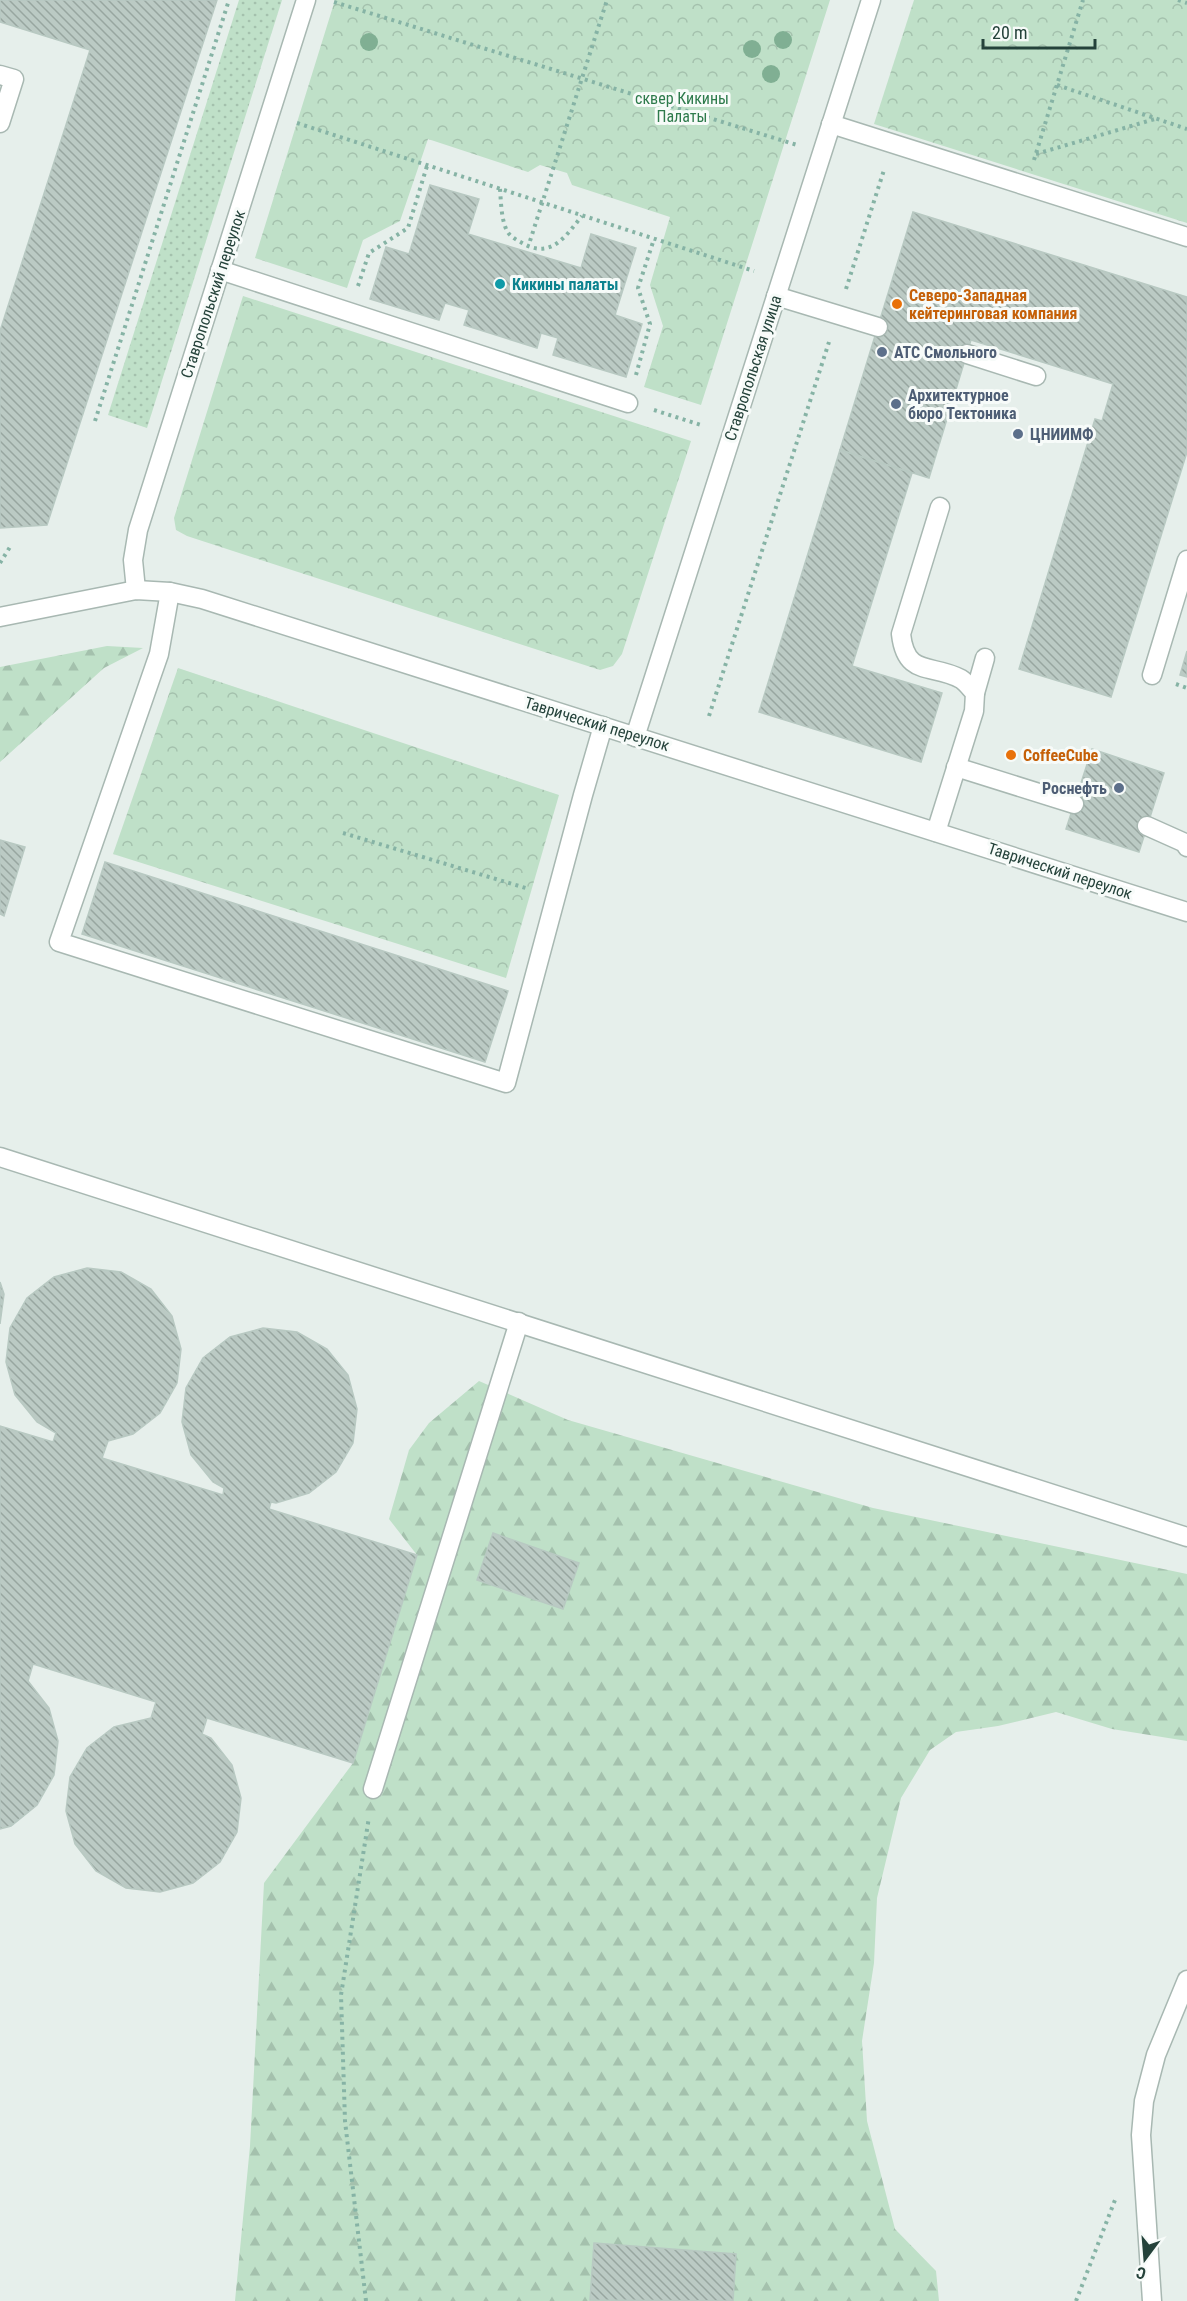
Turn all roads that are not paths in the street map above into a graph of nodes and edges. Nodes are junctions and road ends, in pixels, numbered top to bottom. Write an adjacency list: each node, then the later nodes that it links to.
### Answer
1 (306, 0): 7 (street, Ставропольский переулок)
2 (871, 0): 5 (street, Ставропольская улица)
3 (0, 75): 4 (street)
4 (0, 123)
5 (831, 124): 6 (street); 8 (street, Ставропольская улица)
6 (1187, 237)
7 (220, 270): 12 (street); 15 (street, Ставропольский переулок)
8 (776, 296): 9 (street); 22 (street, Ставропольская улица)
9 (878, 327)
10 (967, 354): 11 (street)
11 (1036, 376)
12 (628, 403)
13 (940, 507): 20 (street)
14 (1187, 560): 19 (street)
15 (136, 590): 16 (street, Таврический переулок); 17 (street, Таврический переулок)
16 (170, 592): 21 (street, Таврический переулок); 21 (street)
17 (0, 617)
18 (985, 658): 20 (street)
19 (1152, 675)
20 (975, 693): 23 (street)
21 (603, 726): 22 (street, Таврический переулок)
22 (635, 737): 26 (street, Таврический переулок)
23 (956, 767): 24 (street); 26 (street)
24 (1074, 804)
25 (1147, 826): 27 (street)
26 (936, 832): 28 (street, Таврический переулок)
27 (1187, 847)
28 (1187, 912)
29 (0, 1157): 30 (street)
30 (519, 1322): 31 (street); 32 (street)
31 (1187, 1537)
32 (373, 1789)
33 (1187, 1980): 34 (street)
34 (1152, 2301)

